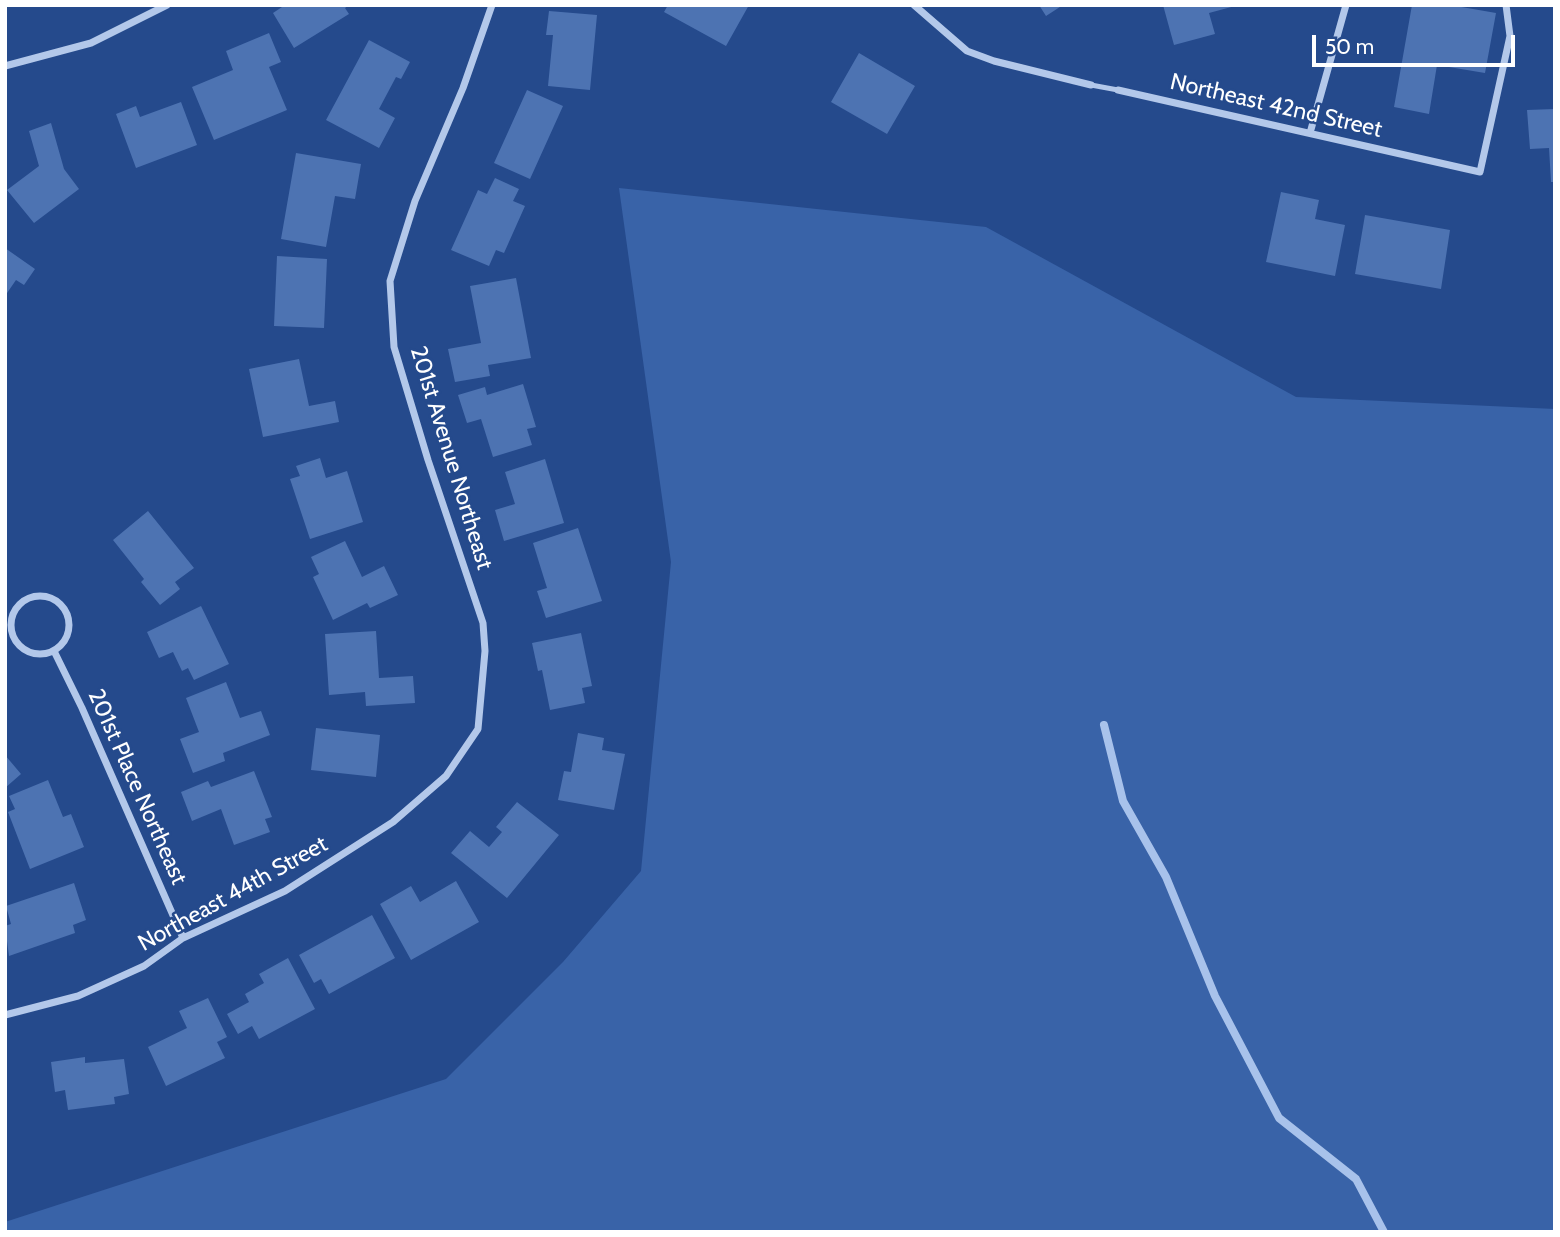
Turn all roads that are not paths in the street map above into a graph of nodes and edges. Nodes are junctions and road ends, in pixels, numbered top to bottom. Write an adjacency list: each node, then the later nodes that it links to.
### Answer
1 (167, 5): 6 (street)
2 (492, 5): 11 (street, 201st Avenue Northeast)
3 (914, 5): 7 (street, Northeast 42nd Street)
4 (1346, 5): 9 (street)
5 (1506, 5): 9 (street, Northeast 42nd Street)
6 (5, 66)
7 (1091, 85): 8 (lane, Northeast 42nd Street)
8 (1118, 90): 9 (street, Northeast 42nd Street)
9 (1310, 133)
10 (54, 651): 10 (street); 12 (street, 201st Place Northeast)
11 (478, 729): 12 (street, Northeast 44th Street)
12 (183, 938): 13 (street, Northeast 44th Street)
13 (5, 1015)

